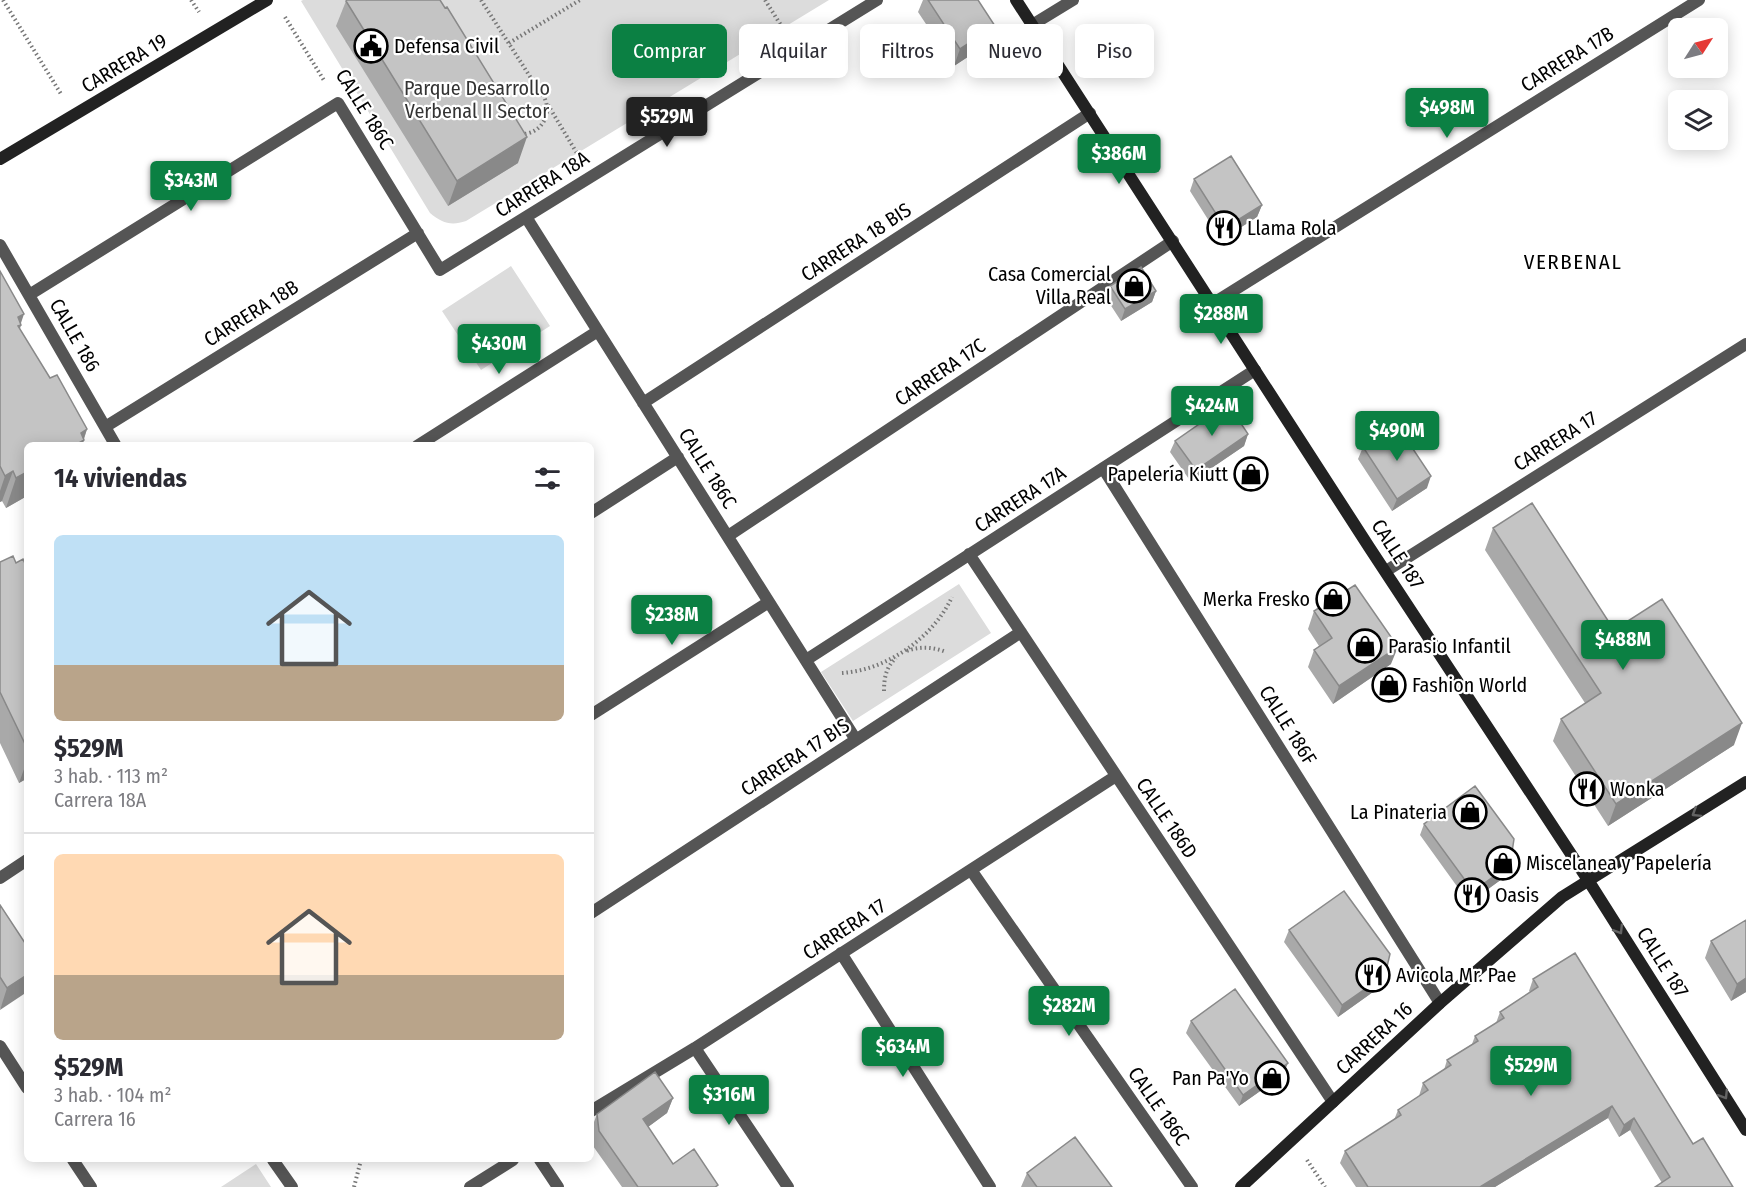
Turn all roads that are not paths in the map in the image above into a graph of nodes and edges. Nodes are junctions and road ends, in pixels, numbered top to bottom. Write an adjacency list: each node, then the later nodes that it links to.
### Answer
1 (267, 0): 10 (street, CARRERA 19)
2 (878, 0): 11 (street, CARRERA 18A)
3 (1016, 0): 6 (street, CALLE 187)
4 (1073, 0): 7 (street)
5 (1699, 0): 17 (street, CARRERA 17B)
6 (1031, 24)
7 (1034, 24)
8 (1063, 72): 9 (street, CALLE 187)
9 (1090, 113): 13 (street, CALLE 187); 21 (street, CARRERA 18 BIS)
10 (0, 159)
11 (526, 217): 15 (street, CARRERA 18A); 18 (street, CALLE 186C)
12 (418, 233): 15 (street, CALLE 186C); 16 (street, CALLE 186C); 22 (street, CARRERA 18B)
13 (1173, 241): 17 (street, CALLE 187); 28 (street, CARRERA 17C)
14 (0, 245): 16 (street, CALLE 186)
15 (440, 270)
16 (29, 295): 22 (street, CALLE 186)
17 (1212, 304): 20 (street, CALLE 187)
18 (598, 331): 21 (street, CALLE 186C); 24 (street)
19 (1746, 344): 30 (street, CARRERA 17)
20 (1255, 370): 26 (street, CARRERA 17A); 30 (street, CALLE 187)
21 (643, 403): 25 (street, CALLE 186C)
22 (105, 427): 23 (street, CALLE 186)
23 (114, 442)
24 (423, 442)
25 (678, 457): 27 (street); 28 (street, CALLE 186C)
26 (1103, 468): 29 (street, CARRERA 17A); 44 (street, CALLE 186F)
27 (594, 511)
28 (728, 536): 31 (street, CALLE 186C)
29 (969, 554): 32 (street, CALLE 186D); 33 (street, CARRERA 17A)
30 (1386, 572): 41 (street, CALLE 187)
31 (769, 602): 33 (street, CALLE 186C); 34 (street)
32 (1021, 632): 35 (street, CARRERA 17 BIS); 36 (street, CALLE 186D)
33 (806, 660): 35 (street, CALLE 186C)
34 (594, 713)
35 (856, 740): 42 (street, CARRERA 17 BIS)
36 (1116, 776): 39 (street, CARRERA 17); 48 (street, CALLE 186D)
37 (1746, 782): 41 (street, CARRERA 16, one-way to 41)
38 (24, 862): 40 (street)
39 (971, 870): 43 (street, CARRERA 17); 61 (street, CALLE 186C)
40 (0, 878)
41 (1588, 880): 44 (street, CARRERA 16); 50 (street, CALLE 187, one-way to 50)
42 (594, 912)
43 (841, 954): 46 (street, CARRERA 17); 60 (street)
44 (1440, 1003): 48 (street, CARRERA 16)
45 (0, 1046): 47 (street)
46 (695, 1048): 49 (street, CARRERA 17); 59 (street)
47 (24, 1083)
48 (1333, 1102): 62 (street, CARRERA 16)
49 (594, 1110)
50 (1746, 1130)
51 (74, 1162): 55 (street)
52 (274, 1162): 56 (street)
53 (510, 1162): 57 (street)
54 (541, 1162): 58 (street)
55 (91, 1187)
56 (292, 1187)
57 (470, 1187)
58 (558, 1187)
59 (788, 1187)
60 (990, 1187)
61 (1192, 1187)
62 (1241, 1187)

